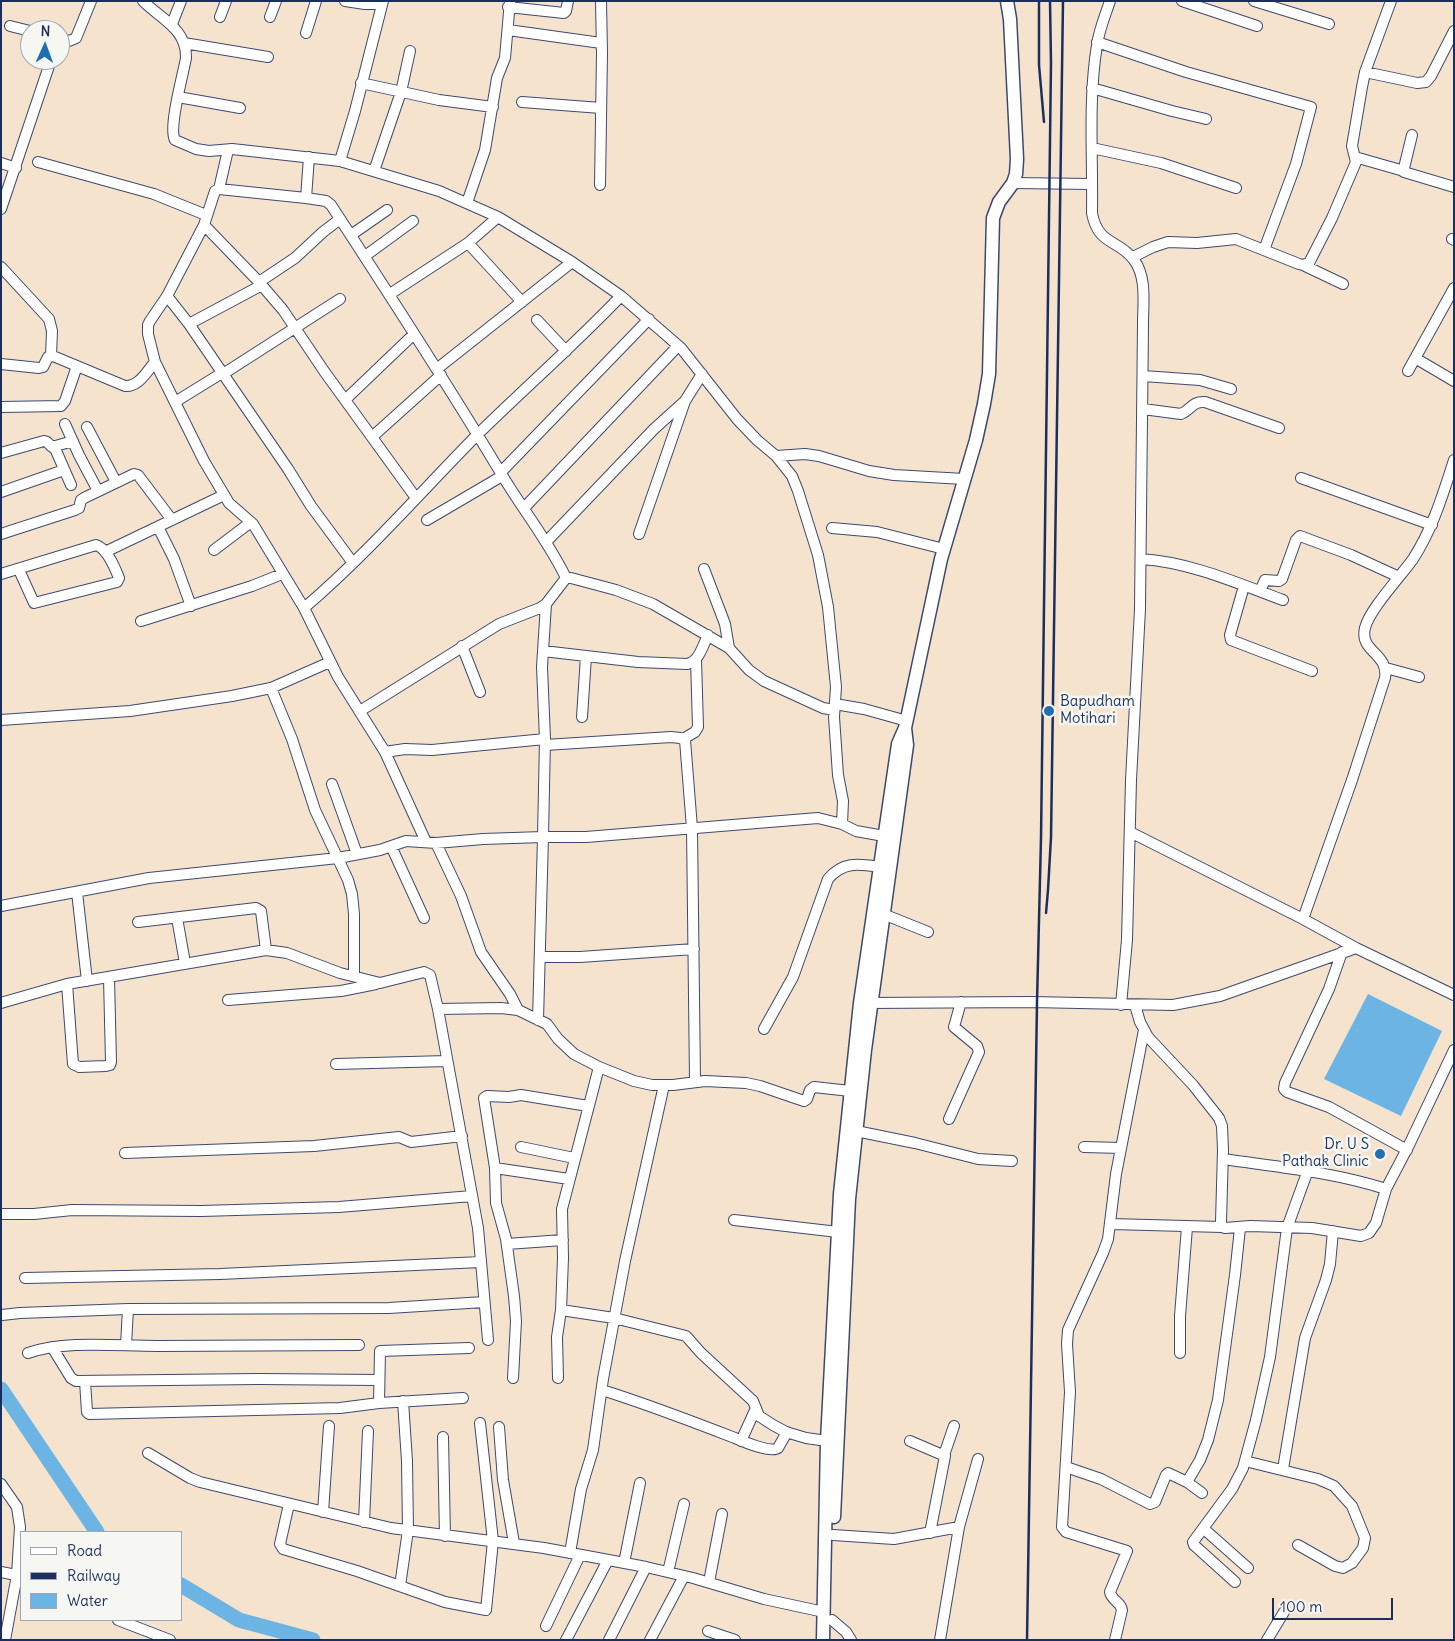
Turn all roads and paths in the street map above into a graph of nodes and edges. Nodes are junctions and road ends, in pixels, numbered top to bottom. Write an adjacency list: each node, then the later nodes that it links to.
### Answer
1 (91, 1): 27 (street)
2 (143, 1): 19 (street)
3 (181, 1): 19 (street)
4 (226, 1): 17 (street)
5 (276, 1): 18 (street)
6 (316, 1): 26 (street)
7 (345, 1): 15 (street)
8 (568, 1): 16 (street)
9 (600, 1): 30 (street)
10 (1007, 1): 55 (main road)
11 (1110, 1): 29 (street)
12 (1182, 1): 22 (street)
13 (1254, 1): 20 (street)
14 (1391, 1): 34 (street)
15 (382, 3): 35 (street)
16 (509, 4): 24 (street)
17 (220, 17)
18 (270, 17)
19 (172, 24): 28 (street)
20 (1329, 24)
21 (10, 26): 23 (street)
22 (1257, 26)
23 (20, 28)
24 (508, 30): 30 (street); 40 (street)
25 (1454, 31): 34 (street)
26 (306, 33)
27 (70, 41)
28 (184, 42): 32 (street); 38 (street)
29 (1097, 42): 36 (street); 71 (street)
30 (601, 43): 42 (street)
31 (410, 51): 37 (street)
32 (268, 57)
33 (48, 70): 52 (street)
34 (1365, 72): 47 (street)
35 (361, 83): 37 (street); 49 (street)
36 (1092, 88): 43 (street); 45 (street)
37 (401, 92): 40 (street); 54 (street)
38 (178, 97): 41 (street); 46 (street)
39 (522, 102): 42 (street)
40 (493, 107): 62 (street)
41 (240, 108)
42 (601, 108): 57 (street)
43 (1206, 118)
44 (1412, 135): 53 (street)
45 (1092, 148): 56 (street); 59 (street)
46 (228, 150): 48 (street); 60 (street)
47 (1355, 157): 53 (street); 75 (street)
48 (309, 158): 49 (street); 61 (street)
49 (340, 161): 54 (street)
50 (38, 162): 67 (street)
51 (1, 163): 52 (street)
52 (16, 168): 63 (street)
53 (1404, 171): 58 (street)
54 (374, 172): 62 (street)
55 (1013, 183): 56 (street); 123 (main road)
56 (1092, 184): 73 (street)
57 (600, 185)
58 (1454, 187)
59 (1236, 188)
60 (219, 189): 61 (street); 67 (street)
61 (306, 198): 66 (street)
62 (467, 204): 65 (street)
63 (1, 209)
64 (387, 210): 69 (street)
65 (498, 217): 70 (street); 74 (street)
66 (340, 219): 69 (street); 77 (street)
67 (205, 220): 77 (street); 81 (street)
68 (413, 221): 72 (street)
69 (351, 235): 72 (street)
70 (468, 243): 80 (street); 84 (street)
71 (1264, 250): 73 (street); 75 (street)
72 (365, 256): 80 (street)
73 (1133, 257): 102 (street)
74 (572, 262): 82 (street); 84 (street)
75 (1303, 265): 78 (street)
76 (1, 267): 93 (street)
77 (260, 284): 88 (street); 89 (street)
78 (1343, 284)
79 (1454, 288): 85 (street)
80 (390, 294): 90 (street)
81 (166, 296): 88 (street); 95 (street)
82 (621, 296): 86 (street); 92 (street)
83 (340, 299): 89 (street)
84 (522, 302): 98 (street)
85 (1450, 306): 94 (street)
86 (649, 319): 91 (street); 121 (street)
87 (537, 320): 92 (street)
88 (189, 324): 100 (street)
89 (296, 329): 100 (street); 105 (street)
90 (414, 334): 98 (street); 105 (street)
91 (678, 346): 101 (street); 130 (street)
92 (566, 351): 113 (street)
93 (51, 356): 96 (street); 97 (street)
94 (1415, 358): 99 (street); 103 (street)
95 (155, 362): 97 (street); 107 (street)
96 (1, 364)
97 (77, 366): 108 (street)
98 (439, 371): 113 (street); 114 (street)
99 (1408, 371)
100 (223, 373): 107 (street); 144 (street)
101 (702, 374): 106 (street); 118 (street)
102 (1143, 376): 104 (street); 109 (street)
103 (1454, 382)
104 (1231, 389)
105 (345, 400): 114 (street)
106 (685, 401): 138 (street); 139 (street)
107 (175, 402): 128 (street)
108 (1, 407)
109 (1143, 409): 112 (street); 143 (street)
110 (65, 424): 115 (street)
111 (87, 427): 124 (street)
112 (1279, 428)
113 (478, 435): 121 (street); 129 (street)
114 (372, 438): 129 (street)
115 (73, 441): 116 (street); 126 (street)
116 (54, 446): 117 (street); 120 (street)
117 (1, 453)
118 (776, 456): 123 (street); 170 (street)
119 (1454, 460): 134 (street)
120 (64, 470): 125 (street); 127 (street)
121 (502, 474): 130 (street); 132 (street)
122 (1301, 478): 134 (street)
123 (964, 479): 140 (main road)
124 (116, 482): 126 (street); 131 (street)
125 (71, 485)
126 (98, 491): 137 (street)
127 (1, 492)
128 (224, 495): 131 (street); 133 (street)
129 (416, 498): 144 (street)
130 (524, 508): 139 (street)
131 (172, 520): 135 (street)
132 (426, 520)
133 (251, 522): 141 (street); 148 (street)
134 (1432, 525): 149 (street)
135 (158, 527): 142 (street); 155 (street)
136 (832, 528): 140 (street)
137 (1, 534)
138 (639, 534)
139 (546, 542): 150 (street)
140 (944, 549): 174 (main road)
141 (214, 550)
142 (105, 552): 146 (street); 146 (street)
143 (1141, 559): 151 (street); 181 (street)
144 (353, 564): 156 (street)
145 (704, 569): 160 (street)
146 (19, 570): 147 (street)
147 (1, 574)
148 (282, 574): 155 (street); 156 (street)
149 (1399, 577): 152 (street); 165 (street)
150 (566, 578): 154 (street); 158 (street)
151 (1244, 586): 152 (street); 166 (street)
152 (1260, 591): 153 (street)
153 (1283, 600)
154 (546, 604): 159 (street); 161 (street)
155 (191, 606): 157 (street)
156 (304, 608): 164 (street)
157 (141, 621)
158 (708, 635): 160 (street); 163 (street)
159 (462, 646): 169 (street); 171 (street)
160 (730, 648): 170 (street)
161 (543, 652): 162 (street); 176 (street)
162 (586, 656): 163 (street); 172 (street)
163 (696, 659): 175 (street)
164 (330, 662): 168 (street); 171 (street)
165 (1386, 668): 167 (street); 194 (street)
166 (1312, 670)
167 (1419, 677)
168 (271, 688): 173 (street); 187 (street)
169 (480, 692)
170 (835, 707): 174 (street); 179 (street)
171 (360, 711): 177 (street)
172 (582, 717)
173 (1, 720)
174 (906, 725): 182 (main road); 191 (main road)
175 (683, 739): 176 (street); 180 (street)
176 (545, 742): 177 (street); 183 (street)
177 (385, 752): 184 (street)
178 (332, 784): 186 (street)
179 (842, 824): 180 (street); 182 (street)
180 (692, 828): 183 (street); 199 (street)
181 (1130, 832): 194 (street); 213 (street)
182 (884, 836): 188 (main road)
183 (543, 837): 184 (street); 201 (street)
184 (431, 842): 185 (street); 216 (street)
185 (391, 846): 186 (street); 193 (street)
186 (357, 854): 187 (street)
187 (338, 858): 189 (street); 203 (street)
188 (879, 867): 212 (main road); 218 (street)
189 (77, 892): 190 (street); 205 (street)
190 (1, 906)
191 (883, 914): 196 (street); 212 (main road)
192 (177, 918): 195 (street); 198 (street); 202 (street)
193 (424, 918)
194 (1303, 919): 197 (street)
195 (138, 922)
196 (928, 932)
197 (1356, 948): 200 (street); 208 (street)
198 (266, 950): 202 (street); 203 (street)
199 (694, 950): 201 (street); 224 (street)
200 (1342, 952): 214 (street); 234 (street)
201 (541, 956): 217 (street)
202 (185, 963): 204 (street)
203 (354, 976): 206 (street)
204 (109, 978): 205 (street); 207 (street)
205 (87, 981): 207 (street)
206 (380, 982): 209 (street); 215 (street)
207 (67, 984): 211 (street)
208 (1454, 995)
209 (228, 1000)
210 (961, 1002): 212 (street); 213 (street); 228 (street)
211 (1, 1003)
212 (866, 1003): 226 (main road); 229 (main road)
213 (1122, 1005): 214 (street)
214 (1135, 1005): 219 (street)
215 (438, 1009): 216 (street); 221 (street)
216 (518, 1010): 217 (street)
217 (538, 1020): 223 (street)
218 (764, 1029)
219 (1144, 1030): 233 (street); 237 (street)
220 (1454, 1050): 234 (street)
221 (447, 1061): 222 (street); 230 (street)
222 (336, 1064)
223 (598, 1067): 225 (street); 227 (street)
224 (695, 1081): 225 (street); 226 (street)
225 (664, 1085): 261 (street)
226 (850, 1091): 252 (main road)
227 (588, 1106): 236 (street); 239 (street)
228 (949, 1119)
229 (856, 1131): 238 (street); 307 (main road)
230 (462, 1136): 235 (street); 243 (street)
231 (521, 1147): 236 (street)
232 (1084, 1147): 233 (street)
233 (1121, 1148): 246 (street)
234 (1407, 1150): 242 (street)
235 (125, 1153)
236 (574, 1158): 241 (street)
237 (1223, 1159): 240 (street); 248 (street)
238 (1012, 1162)
239 (495, 1168): 241 (street); 254 (street)
240 (1308, 1170): 242 (street); 250 (street)
241 (569, 1179): 253 (street)
242 (1386, 1189): 251 (street)
243 (472, 1196): 244 (street); 255 (street)
244 (1, 1214)
245 (734, 1220): 252 (street)
246 (1111, 1224): 247 (street); 292 (street)
247 (1187, 1227): 248 (street); 268 (street)
248 (1222, 1227): 249 (street)
249 (1240, 1228): 250 (street); 294 (street)
250 (1287, 1228): 251 (street); 291 (street)
251 (1333, 1231): 293 (street)
252 (838, 1232): 286 (main road)
253 (563, 1240): 254 (street); 259 (street)
254 (507, 1244): 269 (street)
255 (481, 1262): 256 (street); 257 (street)
256 (25, 1278)
257 (484, 1302): 258 (street); 262 (street)
258 (128, 1309): 260 (street); 263 (street)
259 (561, 1310): 261 (street); 270 (street)
260 (2, 1315)
261 (614, 1318): 273 (street); 277 (street)
262 (488, 1340)
263 (126, 1345): 264 (street); 265 (street)
264 (359, 1345)
265 (52, 1347): 267 (street); 272 (street)
266 (468, 1348): 271 (street)
267 (28, 1353)
268 (1180, 1353)
269 (513, 1378)
270 (558, 1378)
271 (379, 1380): 272 (street); 276 (street)
272 (85, 1381): 276 (street)
273 (602, 1390): 285 (street); 312 (street)
274 (463, 1398): 275 (street)
275 (403, 1401): 276 (street); 305 (street)
276 (379, 1403)
277 (756, 1408): 283 (street); 285 (street)
278 (480, 1423): 309 (street)
279 (329, 1426): 300 (street)
280 (954, 1426): 289 (street)
281 (499, 1427): 310 (street)
282 (368, 1431): 302 (street)
283 (787, 1432): 285 (street); 286 (street)
284 (443, 1437): 308 (street)
285 (741, 1440)
286 (826, 1441): 325 (main road)
287 (910, 1441): 289 (street)
288 (148, 1453): 298 (street)
289 (944, 1455): 306 (street)
290 (978, 1459): 303 (street)
291 (1245, 1461): 293 (street); 304 (street)
292 (1066, 1467): 294 (street); 339 (street)
293 (1282, 1469): 311 (street)
294 (1187, 1482): 297 (street)
295 (640, 1483): 314 (street)
296 (1, 1484): 319 (street)
297 (1202, 1492)
298 (289, 1504): 300 (street); 323 (street)
299 (684, 1504): 318 (street)
300 (324, 1512): 302 (street)
301 (722, 1514): 321 (street)
302 (364, 1522): 305 (street)
303 (959, 1527): 306 (street); 338 (street)
304 (1204, 1528): 316 (street); 322 (street)
305 (408, 1530): 308 (street); 323 (street)
306 (930, 1533): 307 (street)
307 (833, 1535): 325 (main road)
308 (445, 1536): 309 (street)
309 (493, 1541): 310 (street); 323 (street)
310 (514, 1543): 312 (street)
311 (1298, 1545)
312 (575, 1554): 313 (street); 327 (street)
313 (608, 1560): 314 (street); 331 (street)
314 (624, 1563): 315 (street)
315 (646, 1567): 318 (street); 332 (street)
316 (1248, 1568)
317 (1, 1572): 319 (street)
318 (668, 1572): 320 (street)
319 (19, 1576): 329 (street)
320 (684, 1576): 321 (street); 333 (street)
321 (709, 1582): 325 (street)
322 (1235, 1582)
323 (400, 1586)
324 (1284, 1612): 340 (street)
325 (828, 1616): 335 (main road); 336 (main road); 337 (street)
326 (121, 1621): 330 (street)
327 (546, 1626)
328 (708, 1631): 334 (street)
329 (5, 1640)
330 (170, 1640)
331 (566, 1640)
332 (609, 1640)
333 (650, 1640)
334 (735, 1640)
335 (823, 1640)
336 (832, 1640)
337 (851, 1640)
338 (940, 1640)
339 (1115, 1640)
340 (1267, 1640)

